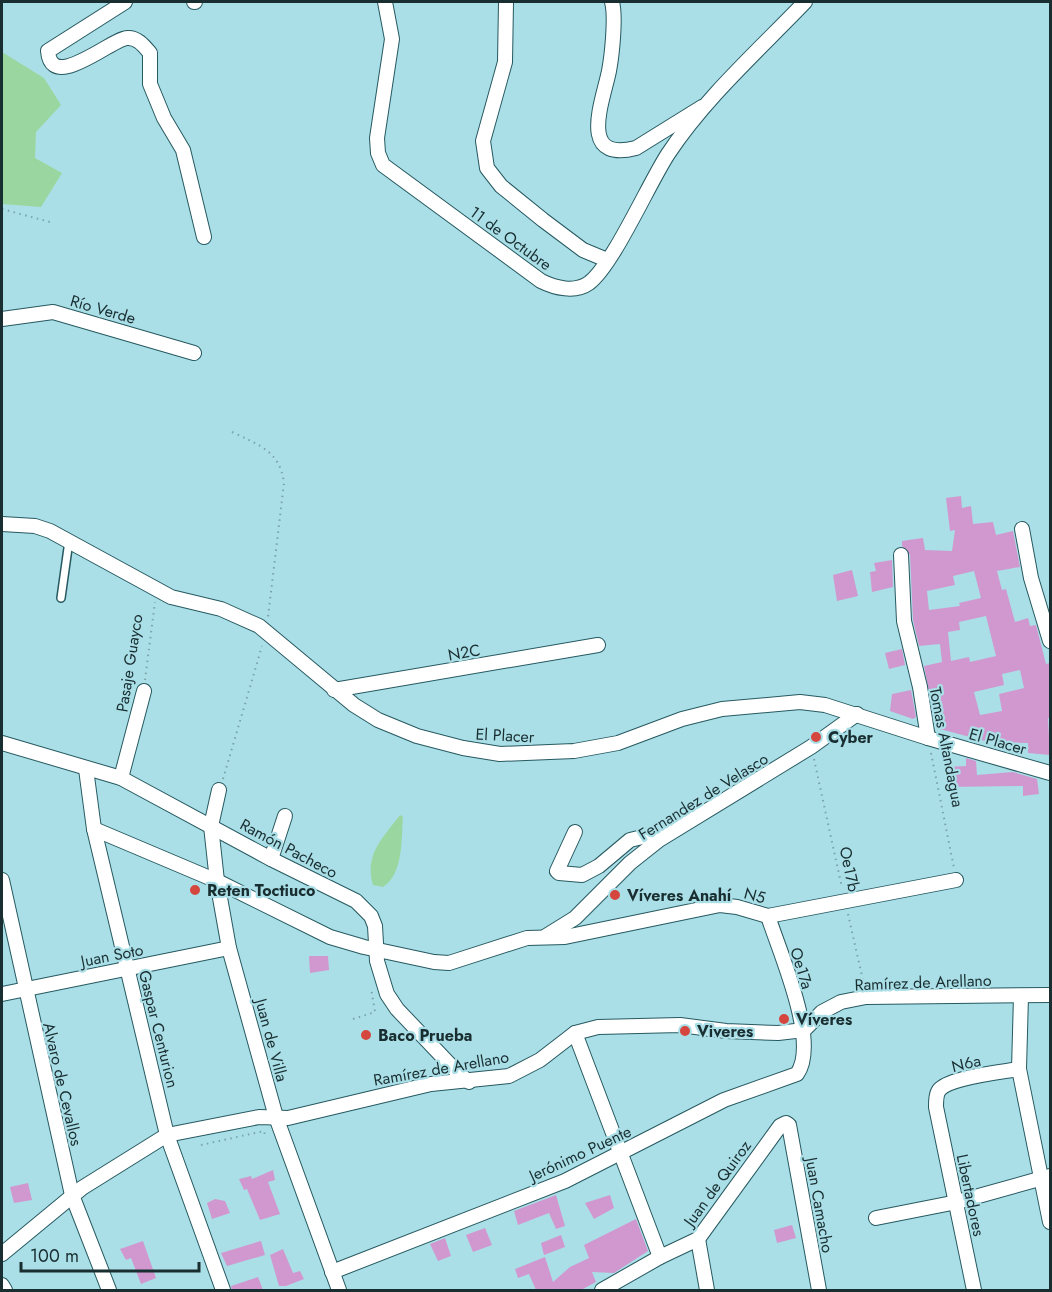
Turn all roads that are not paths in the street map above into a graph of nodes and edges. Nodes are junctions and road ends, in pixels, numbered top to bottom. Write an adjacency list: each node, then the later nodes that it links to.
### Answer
1 (125, 2): 7 (street)
2 (385, 2): 8 (street, 11 de Octubre)
3 (506, 2): 8 (street)
4 (612, 2): 6 (street)
5 (805, 2): 6 (street, 11 de Octubre)
6 (708, 104): 8 (street, 11 de Octubre)
7 (204, 237)
8 (607, 260)
9 (2, 319): 10 (street, Río Verde)
10 (194, 353)
11 (2, 524): 13 (street, El Placer)
12 (1022, 529): 16 (street)
13 (69, 540): 15 (lane); 18 (street, El Placer)
14 (901, 555): 21 (street, Tomas Altandagua)
15 (61, 598)
16 (1050, 641)
17 (598, 645): 18 (street, N2C)
18 (334, 690): 20 (street, El Placer)
19 (144, 691): 25 (street, Pasaje Guayco)
20 (857, 714): 21 (street, El Placer); 29 (street, Fernandez de Velasco)
21 (928, 738): 24 (street, El Placer)
22 (2, 743): 23 (street, Ramón Pacheco)
23 (86, 768): 25 (street, Ramón Pacheco); 30 (street, Gaspar Centurion)
24 (1050, 773)
25 (121, 777): 28 (street, Ramón Pacheco)
26 (219, 790): 28 (street, Juan de Villa)
27 (285, 816): 32 (street)
28 (212, 826): 32 (street, Ramón Pacheco); 35 (street, Juan de Villa)
29 (678, 828): 31 (street); 37 (street, Fernandez de Velasco)
30 (94, 829): 35 (street); 40 (street, Gaspar Centurion)
31 (575, 832)
32 (271, 860): 39 (street, Ramón Pacheco)
33 (2, 880): 41 (street, Alvaro de Cevallos)
34 (956, 880): 36 (street, N5)
35 (217, 881): 38 (street, Juan de Villa); 39 (street)
36 (768, 916): 37 (street, N5); 45 (street, Oe17a)
37 (546, 936): 39 (street)
38 (229, 948): 40 (street, Juan Soto); 50 (street, Juan de Villa)
39 (376, 950): 48 (street, Ramón Pacheco)
40 (127, 969): 41 (street, Juan Soto); 52 (street, Gaspar Centurion)
41 (25, 989): 42 (street, Juan Soto); 55 (street, Alvaro de Cevallos)
42 (2, 994)
43 (1050, 994): 44 (street, Ramírez de Arellano)
44 (1021, 996): 45 (street, Ramírez de Arellano); 47 (street)
45 (804, 1030): 46 (street, Ramírez de Arellano); 53 (street, Jerónimo Puente)
46 (575, 1033): 48 (street, Ramírez de Arellano); 53 (street)
47 (1019, 1069): 49 (street, N6a); 54 (street)
48 (469, 1082): 50 (street, Ramírez de Arellano)
49 (936, 1107): 56 (street, Libertadores)
50 (276, 1118): 52 (street, Ramírez de Arellano); 62 (street, Juan de Villa)
51 (789, 1125): 59 (street, Juan de Quiroz); 70 (street, Juan Camacho)
52 (167, 1135): 55 (street, Ramírez de Arellano); 66 (street, Gaspar Centurion)
53 (621, 1152): 61 (street); 62 (street, Jerónimo Puente)
54 (1046, 1177): 56 (street); 58 (street)
55 (72, 1195): 60 (street, Ramírez de Arellano); 65 (street, Alvaro de Cevallos)
56 (957, 1202): 57 (street); 71 (street, Libertadores)
57 (876, 1218)
58 (1050, 1222)
59 (698, 1239): 61 (street, Juan de Quiroz); 69 (street)
60 (2, 1254)
61 (660, 1257): 68 (street, Juan de Quiroz)
62 (332, 1272): 67 (street, Juan de Villa)
63 (2, 1285): 64 (street)
64 (5, 1290)
65 (110, 1290)
66 (222, 1290)
67 (339, 1290)
68 (602, 1290)
69 (707, 1290)
70 (819, 1290)
71 (974, 1290)

